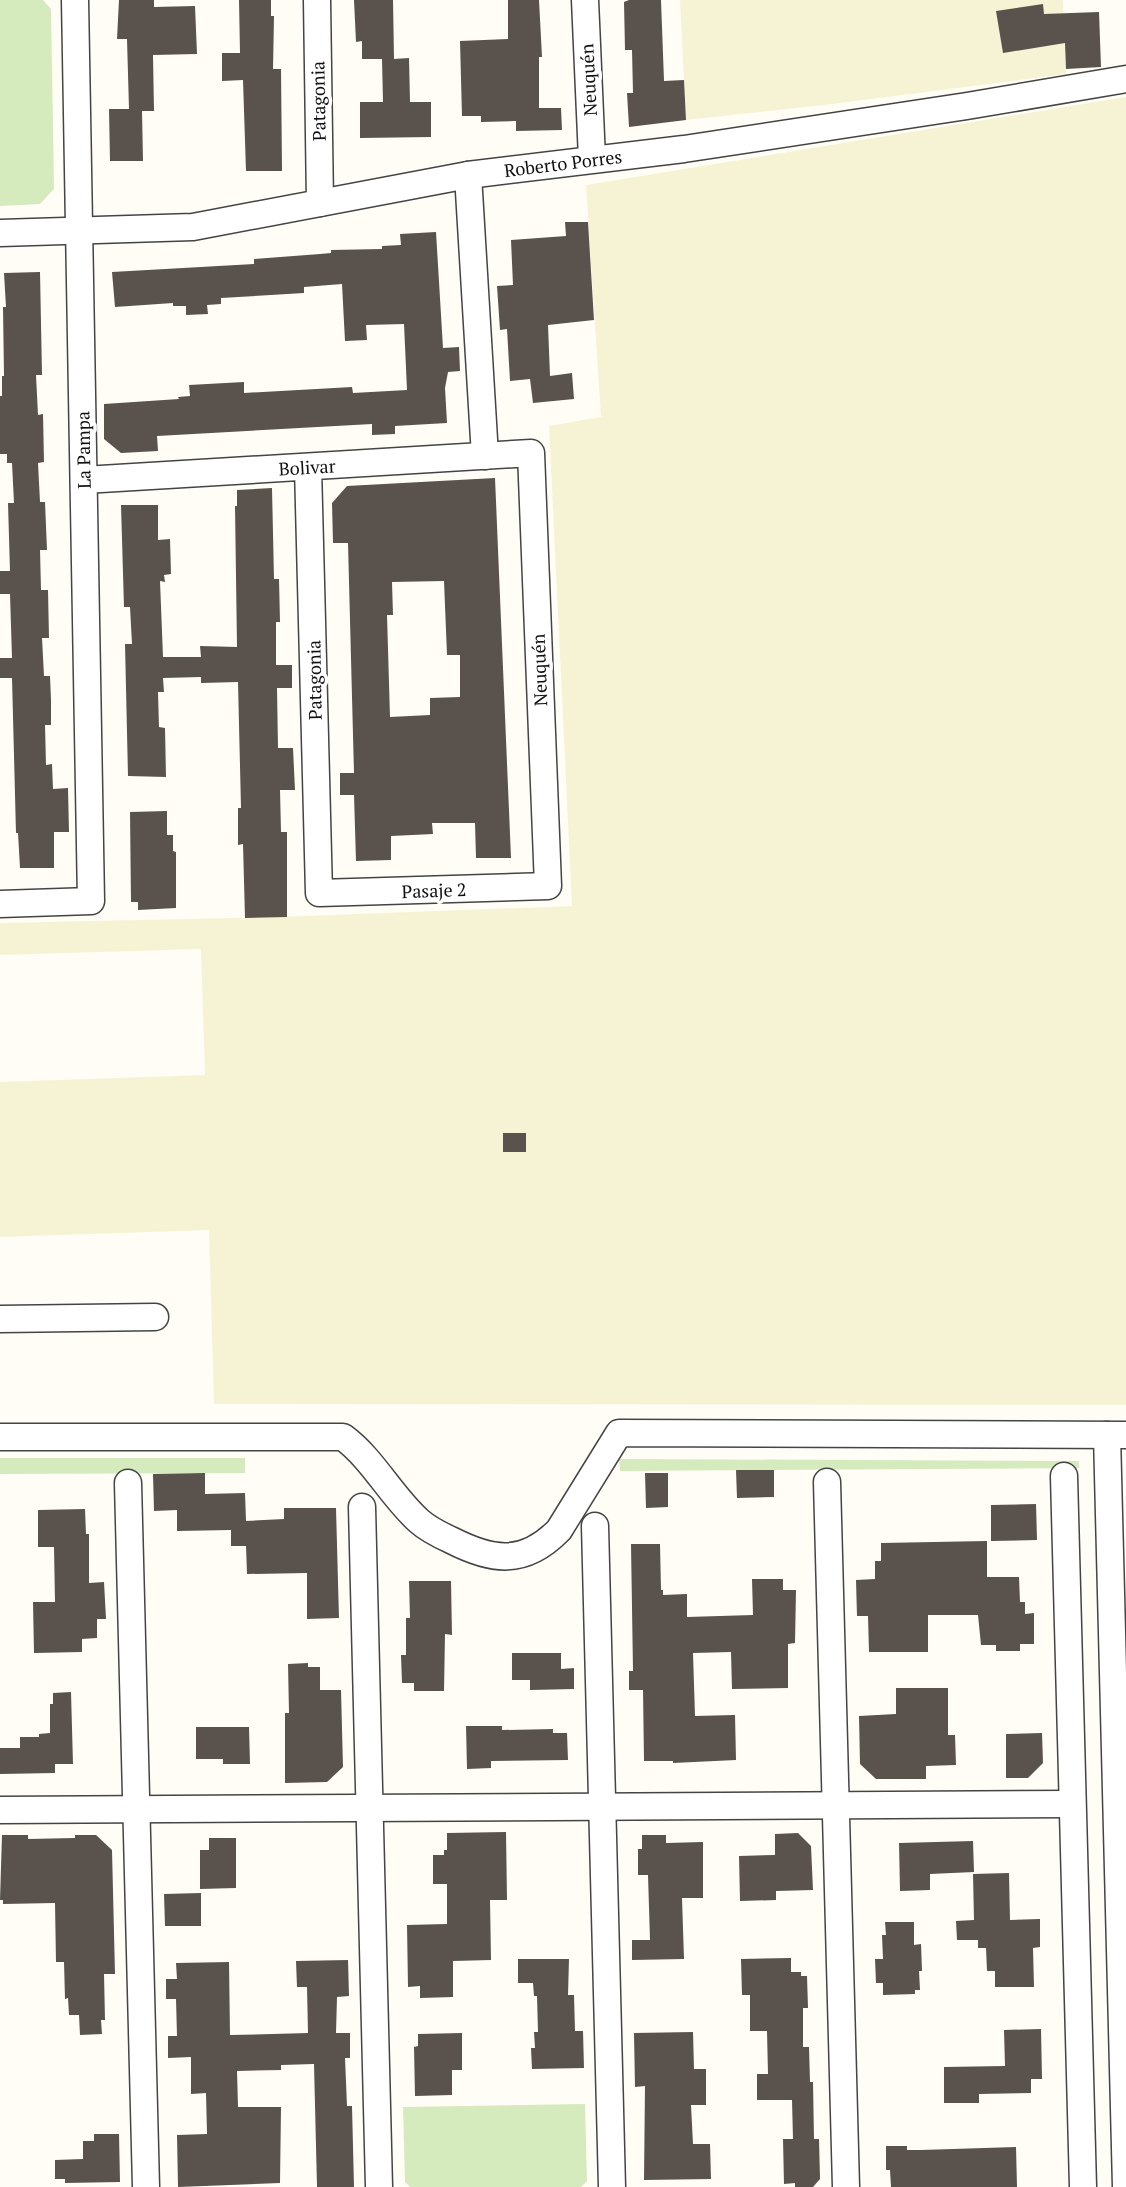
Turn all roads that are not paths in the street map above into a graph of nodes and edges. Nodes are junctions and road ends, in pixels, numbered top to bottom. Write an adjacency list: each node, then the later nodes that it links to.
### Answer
1 (75, 0): 8 (street, La Pampa)
2 (317, 0): 7 (street, Patagonia)
3 (585, 0): 5 (street, Neuquén)
4 (1126, 79): 5 (street, Roberto Porres)
5 (592, 159): 6 (street, Roberto Porres)
6 (468, 175): 7 (street, Roberto Porres); 11 (street)
7 (320, 203): 8 (street, Roberto Porres)
8 (79, 231): 9 (street, Roberto Porres); 13 (street, La Pampa)
9 (0, 233)
10 (531, 453): 11 (street, Bolivar); 14 (street, Neuquén)
11 (485, 456): 12 (street, Bolivar)
12 (308, 467): 13 (street, Bolivar); 15 (street, Patagonia)
13 (84, 480): 16 (street, La Pampa)
14 (548, 886): 15 (street, Pasaje 2)
15 (319, 893)
16 (0, 904)
17 (155, 1317): 18 (street)
18 (0, 1319)
19 (1116, 1435): 20 (street); 37 (street)
20 (0, 1437)
21 (1063, 1476): 26 (street)
22 (827, 1482): 27 (street)
23 (128, 1483): 30 (street)
24 (362, 1507): 29 (street)
25 (595, 1526): 28 (street)
26 (1072, 1804): 27 (street); 36 (street)
27 (836, 1805): 28 (street); 35 (street)
28 (603, 1806): 29 (street); 34 (street)
29 (369, 1808): 30 (street); 33 (street)
30 (136, 1809): 31 (street); 32 (street)
31 (0, 1810)
32 (146, 2187)
33 (379, 2187)
34 (612, 2187)
35 (846, 2187)
36 (1083, 2187)
37 (1126, 2187)

